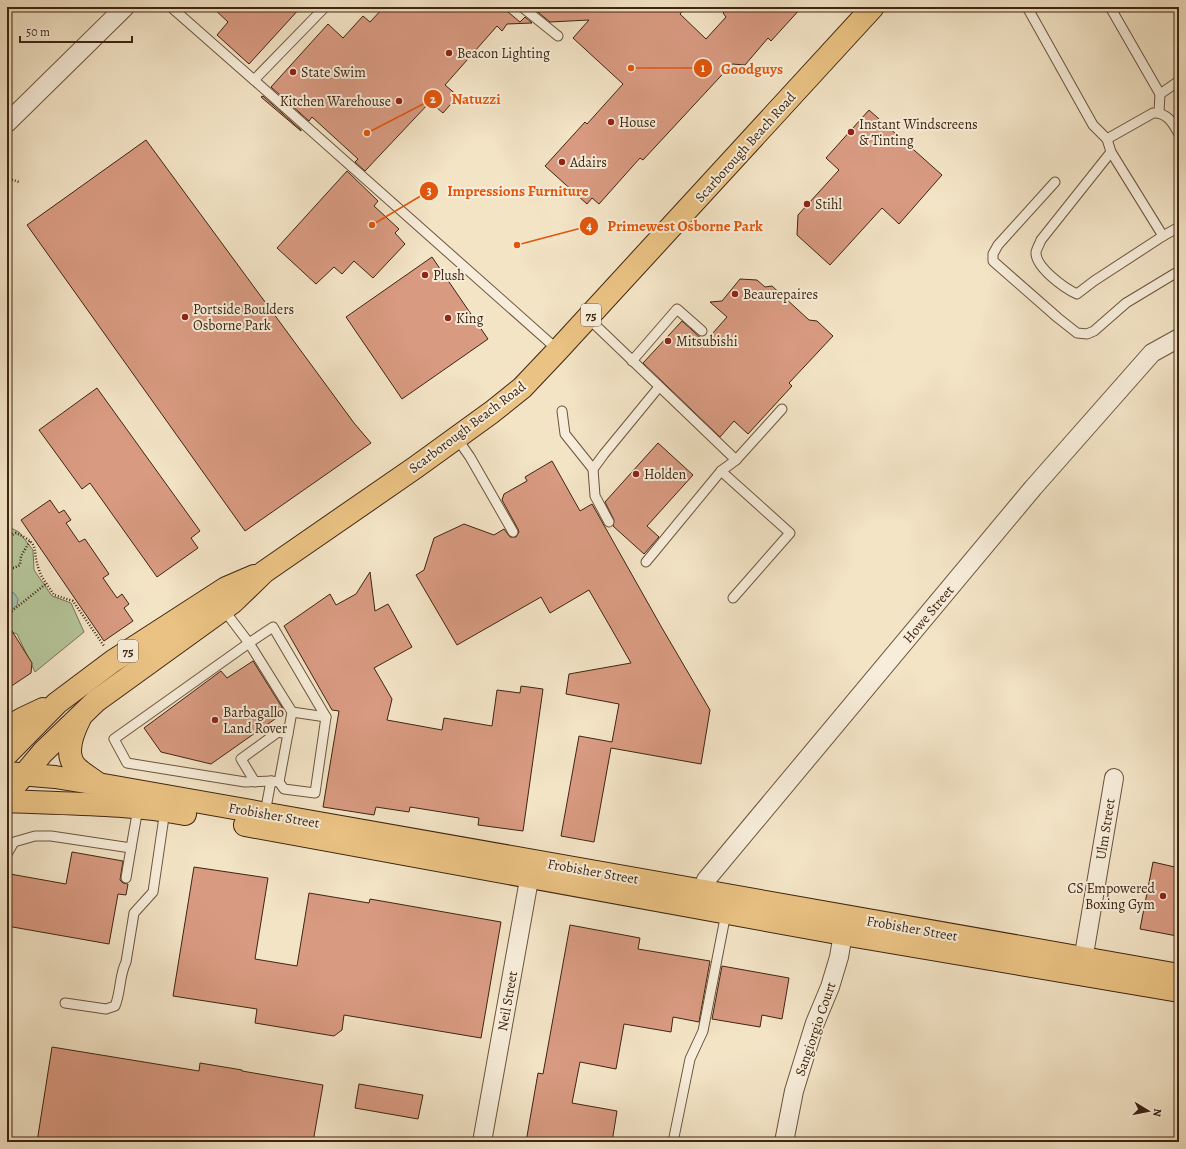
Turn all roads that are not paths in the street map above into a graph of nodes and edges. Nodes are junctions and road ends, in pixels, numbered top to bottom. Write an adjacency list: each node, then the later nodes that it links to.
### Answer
1 (125, 7): 13 (street)
2 (171, 7): 9 (lane)
3 (325, 7): 9 (lane)
4 (522, 7): 8 (lane)
5 (873, 7): 21 (main road, Scarborough Beach Road / 75)
6 (1027, 7): 15 (lane)
7 (1110, 7): 11 (lane)
8 (558, 36)
9 (254, 80): 24 (lane)
10 (1179, 81): 11 (lane)
11 (1160, 94): 12 (lane)
12 (1159, 112): 14 (lane); 15 (lane)
13 (7, 124)
14 (1179, 134)
15 (1107, 139): 16 (lane)
16 (1111, 152): 19 (lane); 19 (lane)
17 (1055, 182): 20 (lane)
18 (1179, 227): 19 (lane)
19 (1163, 236)
20 (1179, 271)
21 (588, 318): 24 (main road, Scarborough Beach Road / 75); 25 (lane)
22 (702, 331): 25 (lane)
23 (1179, 338): 61 (street, Howe Street)
24 (558, 350): 29 (main road, Scarborough Beach Road / 75)
25 (632, 361): 26 (lane)
26 (659, 387): 30 (lane); 31 (lane)
27 (782, 409): 30 (lane)
28 (562, 411): 31 (lane)
29 (456, 437): 34 (lane); 36 (main road, Scarborough Beach Road / 75)
30 (736, 460): 32 (lane)
31 (593, 469): 33 (lane)
32 (721, 471): 35 (lane); 37 (lane)
33 (609, 522)
34 (513, 532)
35 (646, 562)
36 (264, 572): 38 (main road, Scarborough Beach Road / 75); 40 (main road, Scarborough Beach Road / 75)
37 (733, 598)
38 (224, 610): 39 (lane); 42 (main road, Scarborough Beach Road / 75)
39 (249, 644): 41 (lane); 43 (lane); 49 (lane)
40 (57, 703): 44 (main road); 46 (main road, Scarborough Beach Road / 75)
41 (292, 712): 43 (lane); 45 (lane)
42 (82, 714): 47 (main road, Scarborough Beach Road / 75); 51 (main road)
43 (326, 717): 50 (lane)
44 (7, 728)
45 (288, 734): 49 (lane); 50 (lane)
46 (7, 754)
47 (16, 774): 51 (main road, Frobisher Street); 52 (main road, Scarborough Beach Road / 75)
48 (1114, 778): 64 (street, Ulm Street)
49 (255, 782): 50 (lane)
50 (275, 782): 56 (lane)
51 (98, 784): 56 (main road, Frobisher Street)
52 (7, 797)
53 (7, 800): 54 (main road, Frobisher Street)
54 (138, 808): 55 (main road, Frobisher Street); 57 (lane)
55 (166, 810): 59 (main road, Frobisher Street); 67 (lane)
56 (265, 813): 59 (main road, Frobisher Street)
57 (131, 848): 58 (lane); 60 (lane)
58 (7, 854)
59 (531, 869): 61 (main road, Frobisher Street); 68 (street, Neil Street)
60 (126, 878)
61 (701, 899): 62 (main road, Frobisher Street); 63 (main road, Frobisher Street)
62 (726, 913): 63 (main road, Frobisher Street); 69 (lane)
63 (845, 925): 64 (main road, Frobisher Street); 70 (street, Sangiorgio Court)
64 (1082, 966): 65 (main road, Frobisher Street); 66 (main road, Frobisher Street)
65 (1179, 975)
66 (1179, 991)
67 (65, 1003)
68 (482, 1142)
69 (673, 1142)
70 (784, 1142)

